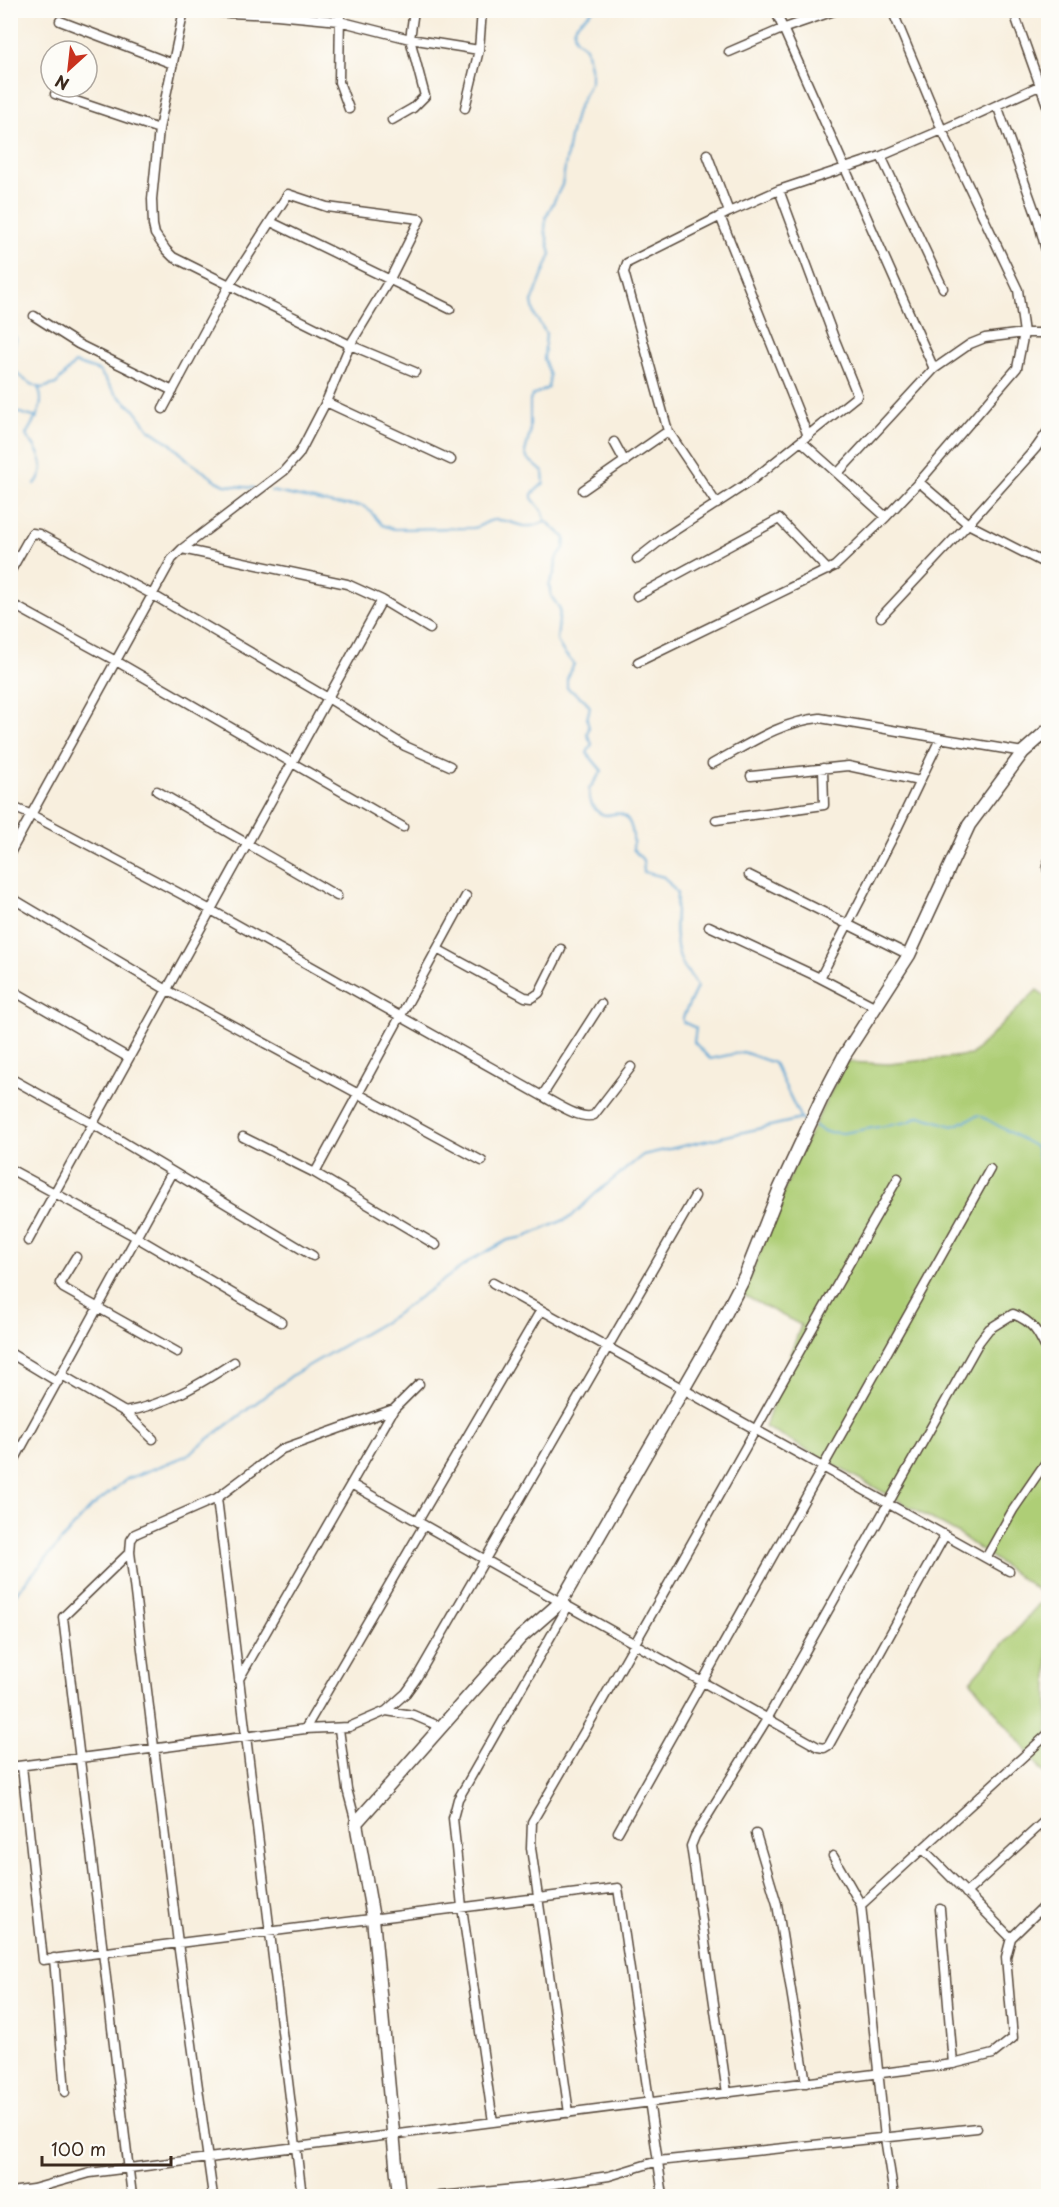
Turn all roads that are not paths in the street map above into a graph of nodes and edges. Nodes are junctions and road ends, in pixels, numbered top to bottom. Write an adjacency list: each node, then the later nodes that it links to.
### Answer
1 (340, 10): 11 (street)
2 (414, 10): 13 (street)
3 (482, 10): 14 (street)
4 (775, 10): 12 (street)
5 (837, 10): 12 (street)
6 (892, 10): 25 (street)
7 (1013, 10): 17 (street)
8 (184, 11): 9 (street); 16 (street)
9 (277, 13): 11 (street)
10 (60, 21): 16 (street)
11 (339, 21): 13 (street); 22 (street)
12 (782, 29): 15 (street); 28 (street)
13 (410, 39): 14 (street); 23 (street)
14 (478, 50): 20 (street)
15 (729, 52)
16 (173, 64): 24 (street)
17 (1045, 83): 19 (street); 21 (street)
18 (70, 99): 24 (street)
19 (997, 105): 25 (street); 32 (street)
20 (465, 108)
21 (1048, 108)
22 (349, 109)
23 (392, 120)
24 (159, 129): 34 (street)
25 (942, 130): 27 (street); 38 (street)
26 (707, 154): 30 (street)
27 (881, 156): 28 (street); 35 (street)
28 (845, 169): 29 (street); 41 (street)
29 (779, 190): 30 (street); 48 (street)
30 (724, 214): 46 (street); 48 (street)
31 (271, 222): 33 (street); 33 (street); 34 (street)
32 (1048, 258)
33 (390, 279): 36 (street); 40 (street)
34 (230, 284): 40 (street); 43 (street)
35 (943, 288)
36 (450, 309)
37 (34, 316): 43 (street)
38 (1024, 333): 39 (street); 41 (street); 53 (street)
39 (1048, 333)
40 (350, 345): 42 (street); 44 (street)
41 (934, 369): 52 (street)
42 (416, 372)
43 (173, 390): 45 (street)
44 (326, 402): 50 (street); 58 (street)
45 (163, 409)
46 (668, 431): 51 (street); 55 (street)
47 (1048, 431): 57 (street)
48 (805, 439): 52 (street); 55 (street)
49 (614, 442): 51 (street)
50 (451, 460)
51 (625, 462): 54 (street)
52 (838, 473): 56 (street)
53 (919, 482): 56 (street); 57 (street)
54 (583, 490)
55 (717, 504): 59 (street)
56 (886, 517): 61 (street)
57 (968, 524): 60 (street); 67 (street)
58 (182, 549): 63 (street); 65 (street)
59 (637, 559)
60 (1048, 566)
61 (828, 570): 64 (street); 70 (street)
62 (10, 572): 63 (street)
63 (153, 595): 69 (street); 71 (street)
64 (637, 596)
65 (382, 600): 68 (street); 71 (street)
66 (10, 603): 69 (street)
67 (881, 617)
68 (430, 629)
69 (116, 661): 75 (street); 83 (street)
70 (638, 662)
71 (328, 698): 75 (street); 77 (street)
72 (1048, 730): 74 (street)
73 (940, 739): 74 (street); 76 (street); 80 (street)
74 (1023, 752): 99 (street)
75 (293, 762): 85 (street); 86 (street)
76 (712, 764)
77 (450, 766)
78 (823, 768): 79 (street); 80 (street); 84 (street)
79 (751, 776)
80 (919, 781): 95 (street)
81 (157, 791): 86 (street)
82 (10, 806): 83 (street)
83 (32, 815): 87 (street); 94 (street)
84 (716, 820)
85 (403, 827)
86 (248, 844): 91 (street); 94 (street)
87 (10, 853)
88 (1048, 862): 89 (street)
89 (1048, 871)
90 (749, 875): 95 (street)
91 (338, 896)
92 (466, 896): 97 (street)
93 (10, 897): 102 (street)
94 (211, 910): 102 (street); 105 (street)
95 (846, 924): 99 (street); 100 (street)
96 (709, 927): 100 (street)
97 (437, 949): 98 (street); 105 (street)
98 (561, 949)
99 (909, 955): 104 (street)
100 (820, 978): 104 (street)
101 (10, 989): 106 (street)
102 (167, 990): 106 (street); 109 (street)
103 (601, 1004): 110 (street)
104 (876, 1007): 137 (street)
105 (401, 1016): 109 (street); 110 (street)
106 (129, 1058): 111 (street)
107 (631, 1067): 110 (street)
108 (10, 1078): 111 (street)
109 (358, 1094): 113 (street); 117 (street)
110 (542, 1096)
111 (93, 1124): 116 (street); 119 (street)
112 (243, 1137): 117 (street)
113 (482, 1161)
114 (10, 1169): 119 (street)
115 (990, 1169): 143 (street)
116 (172, 1172): 121 (street); 124 (street)
117 (315, 1173): 123 (street)
118 (898, 1178): 140 (street)
119 (55, 1193): 121 (street); 122 (street)
120 (695, 1196): 130 (street)
121 (136, 1237): 127 (street); 129 (street)
122 (28, 1241)
123 (436, 1245)
124 (313, 1256)
125 (76, 1257): 127 (street)
126 (493, 1283): 128 (street)
127 (99, 1307): 131 (street); 135 (street)
128 (542, 1310): 130 (street); 148 (street)
129 (281, 1322)
130 (608, 1347): 137 (street); 152 (street)
131 (177, 1352)
132 (10, 1353): 135 (street)
133 (1048, 1353): 147 (street)
134 (234, 1362): 139 (street)
135 (60, 1378): 139 (street); 144 (street)
136 (419, 1384): 138 (street)
137 (684, 1390): 140 (street); 154 (street)
138 (394, 1408): 145 (street); 146 (street)
139 (125, 1412): 141 (street)
140 (754, 1429): 143 (street); 155 (street)
141 (153, 1439)
142 (1048, 1459): 151 (street)
143 (823, 1467): 147 (street); 157 (street)
144 (10, 1468)
145 (351, 1484): 148 (street); 156 (street)
146 (217, 1498): 150 (street); 156 (street)
147 (889, 1504): 149 (street); 159 (street)
148 (421, 1523): 152 (street); 161 (street)
149 (945, 1535): 151 (street); 159 (street)
150 (130, 1552): 165 (street); 166 (street)
151 (986, 1558): 153 (street)
152 (486, 1560): 154 (street); 158 (street)
153 (1009, 1570)
154 (564, 1604): 155 (street); 160 (street); 179 (street)
155 (636, 1644): 157 (street); 176 (street)
156 (239, 1680): 164 (street)
157 (702, 1682): 159 (street); 171 (street)
158 (386, 1711): 160 (street); 162 (street)
159 (767, 1719): 191 (street)
160 (441, 1727): 170 (street)
161 (305, 1729): 162 (street); 164 (street)
162 (339, 1729): 170 (street)
163 (1048, 1734): 173 (street)
164 (246, 1736): 165 (street); 182 (street)
165 (154, 1748): 166 (street); 184 (street)
166 (79, 1758): 167 (street); 185 (street)
167 (22, 1766): 168 (street); 186 (street)
168 (10, 1767)
169 (1048, 1818): 175 (street)
170 (356, 1823): 181 (street)
171 (618, 1832)
172 (756, 1834): 189 (street)
173 (923, 1849): 175 (street); 178 (street)
174 (833, 1856): 178 (street)
175 (966, 1893): 183 (street)
176 (538, 1898): 179 (street); 192 (street); 193 (street)
177 (1048, 1902): 183 (street)
178 (861, 1905): 188 (street)
179 (462, 1907): 181 (street); 194 (street)
180 (940, 1909): 187 (street)
181 (373, 1918): 182 (street); 196 (street)
182 (270, 1931): 184 (street); 198 (street)
183 (1011, 1938): 187 (street)
184 (178, 1943): 185 (street); 199 (street)
185 (103, 1952): 186 (street); 201 (street)
186 (54, 1958): 190 (street)
187 (953, 2064): 188 (street)
188 (878, 2073): 189 (street); 197 (street)
189 (806, 2083): 191 (street)
190 (65, 2092)
191 (727, 2093): 192 (street)
192 (649, 2102): 193 (street); 200 (street)
193 (569, 2113): 194 (street)
194 (493, 2122): 196 (street)
195 (977, 2128): 197 (street)
196 (392, 2135): 198 (street); 207 (street)
197 (885, 2138): 200 (street); 210 (street)
198 (296, 2147): 199 (street); 206 (street)
199 (209, 2158): 201 (street); 205 (street)
200 (658, 2161): 208 (street); 209 (street)
201 (128, 2168): 203 (street); 204 (street)
202 (10, 2192): 203 (street)
203 (34, 2193)
204 (132, 2196)
205 (213, 2196)
206 (302, 2196)
207 (399, 2196)
208 (440, 2196)
209 (663, 2196)
210 (894, 2196)

